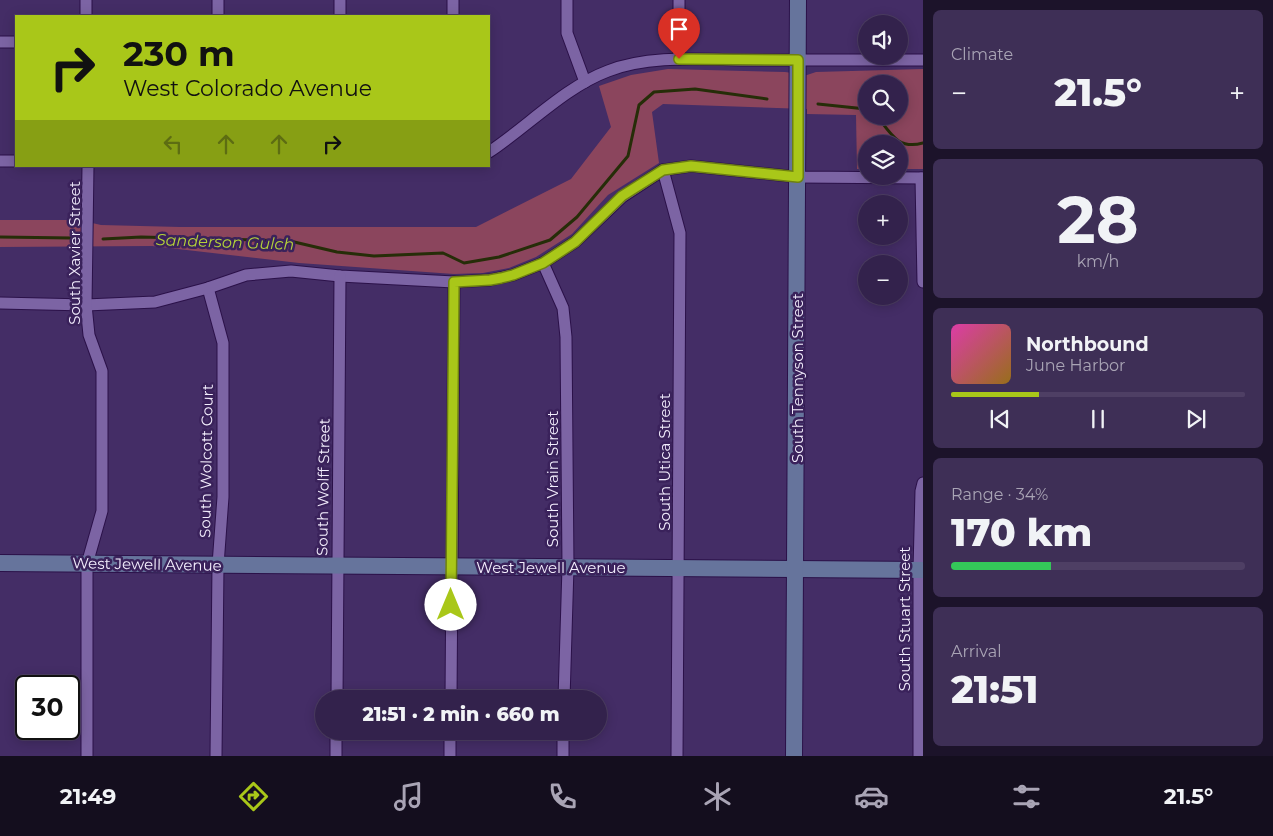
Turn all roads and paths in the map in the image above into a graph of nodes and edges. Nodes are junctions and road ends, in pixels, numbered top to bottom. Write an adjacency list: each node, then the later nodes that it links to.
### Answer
1 (86, 0): 8 (street)
2 (218, 0): 9 (street)
3 (340, 0): 10 (street)
4 (453, 0): 11 (street)
5 (567, 0): 17 (street)
6 (680, 0): 14 (street)
7 (798, 0): 15 (main road, South Tennyson Street)
8 (86, 15)
9 (218, 15)
10 (340, 15)
11 (453, 15)
12 (0, 42): 13 (street)
13 (15, 42)
14 (679, 59): 15 (street); 17 (street)
15 (798, 60): 16 (street); 23 (main road, South Tennyson Street)
16 (923, 60)
17 (585, 82): 18 (street)
18 (490, 151)
19 (0, 161): 20 (street)
20 (15, 161)
21 (88, 167): 31 (street, South Xavier Street)
22 (663, 170): 23 (street); 25 (street); 39 (street, South Utica Street)
23 (798, 177): 24 (street); 40 (main road, South Tennyson Street)
24 (922, 178): 28 (street)
25 (543, 263): 27 (street); 38 (street, South Vrain Street)
26 (340, 276): 27 (street); 29 (street); 36 (street, South Wolff Street)
27 (454, 282): 37 (street)
28 (923, 282)
29 (208, 288): 31 (street); 35 (street, South Wolcott Court)
30 (0, 304): 31 (street)
31 (86, 305): 34 (street, South Xavier Street)
32 (923, 483): 41 (street, South Stuart Street)
33 (0, 563): 34 (main road, West Jewell Avenue)
34 (87, 564): 35 (main road, West Jewell Avenue); 48 (street, South Xavier Street)
35 (218, 565): 36 (main road, West Jewell Avenue); 49 (street, South Wolcott Court)
36 (337, 566): 37 (main road, West Jewell Avenue); 42 (street, South Wolff Street)
37 (451, 567): 38 (main road, West Jewell Avenue); 43 (street)
38 (568, 567): 39 (main road, West Jewell Avenue); 44 (street, South Vrain Street)
39 (679, 568): 40 (main road, West Jewell Avenue); 53 (street, South Utica Street)
40 (796, 569): 41 (main road, West Jewell Avenue); 54 (main road, South Tennyson Street)
41 (921, 570): 55 (street, South Stuart Street)
42 (337, 690)
43 (451, 690)
44 (564, 690)
45 (336, 740): 50 (street)
46 (450, 740): 51 (street)
47 (563, 740): 52 (street)
48 (87, 756)
49 (216, 756)
50 (336, 756)
51 (450, 756)
52 (563, 756)
53 (677, 756)
54 (794, 756)
55 (919, 756)

